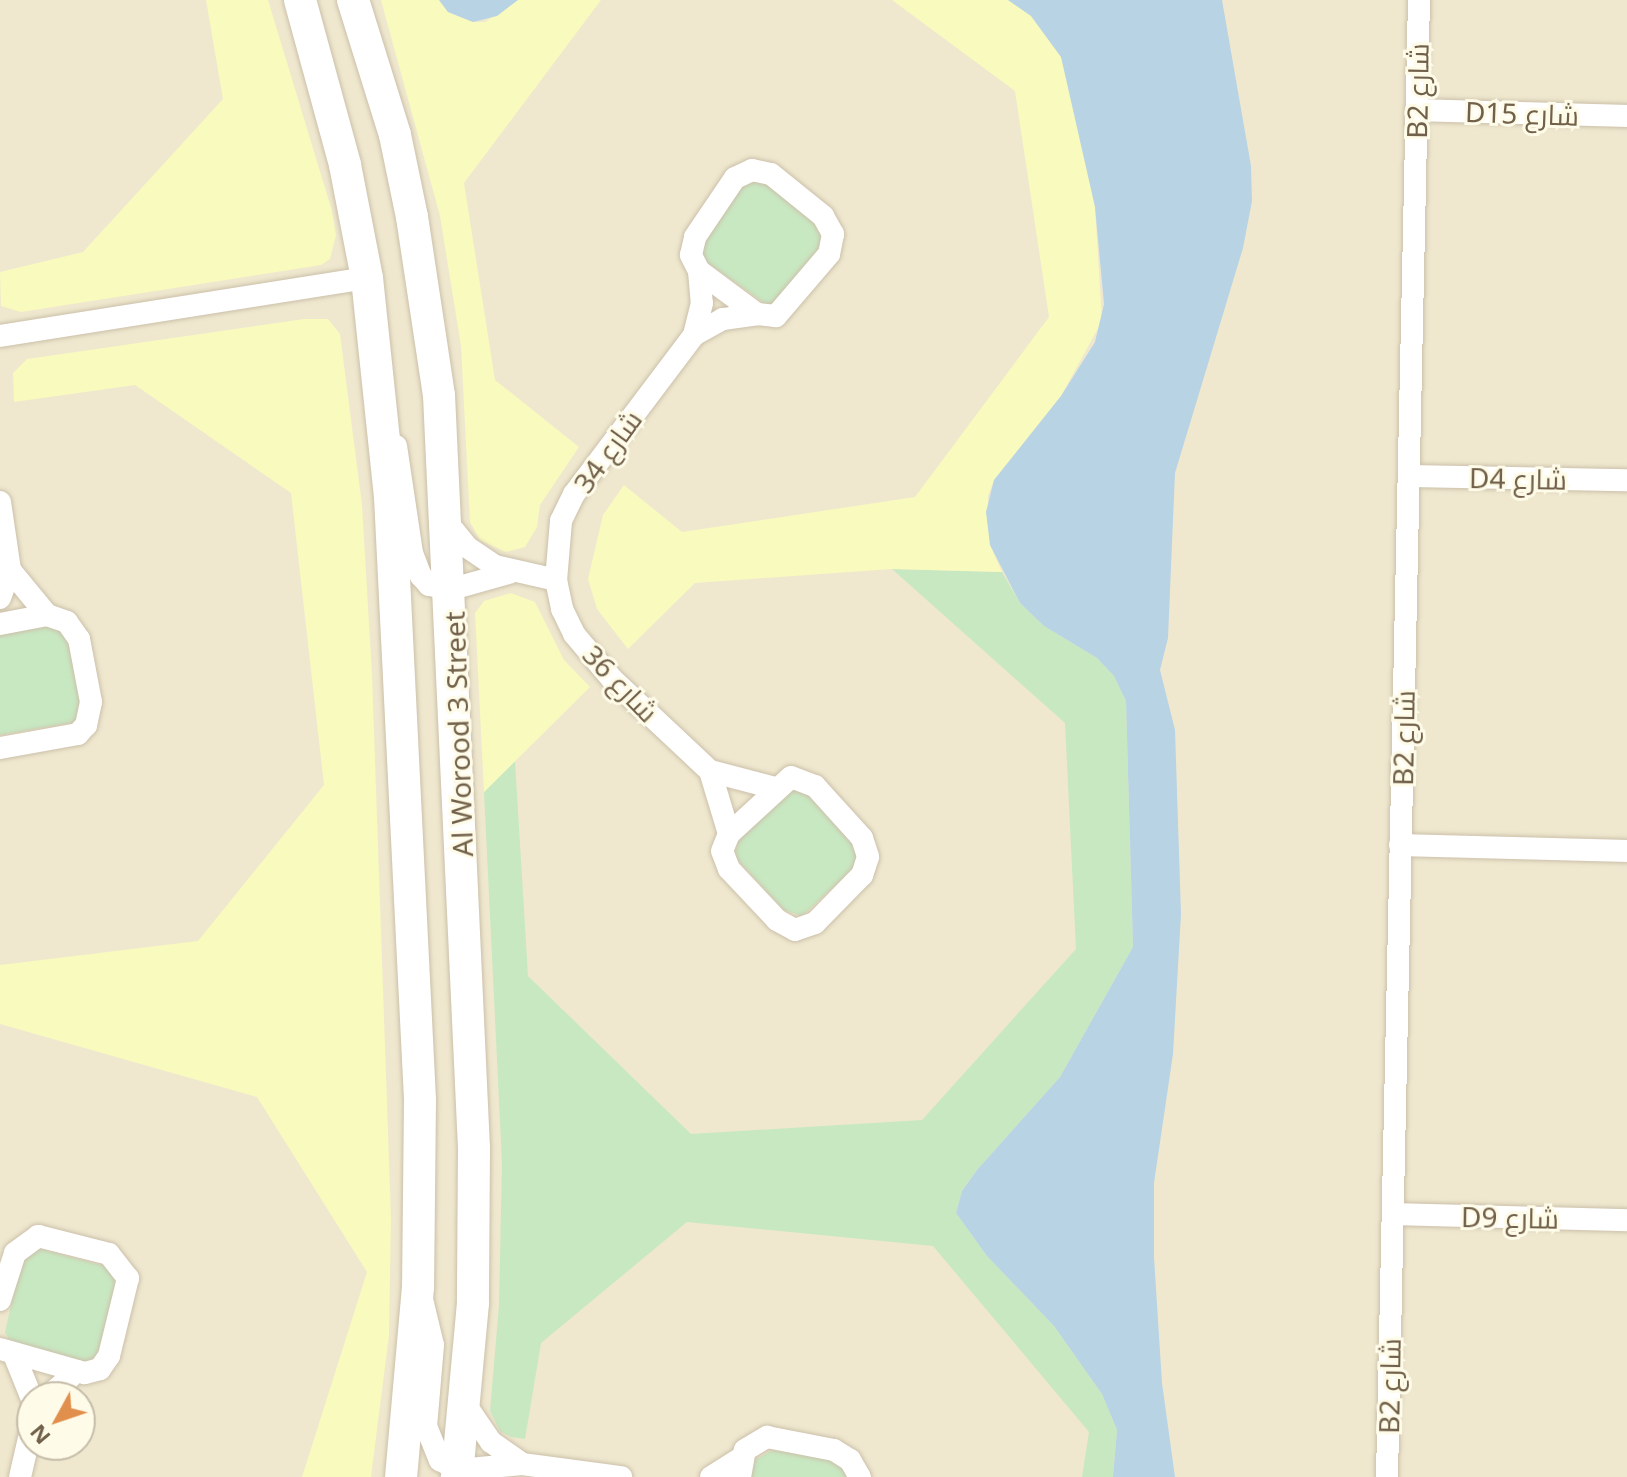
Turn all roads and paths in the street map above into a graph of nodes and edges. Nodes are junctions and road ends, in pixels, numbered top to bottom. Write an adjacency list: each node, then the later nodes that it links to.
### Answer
1 (300, 0): 7 (street, Al Worood 3 Street)
2 (353, 0): 15 (street, Al Worood 3 Street)
3 (1419, 0): 4 (street, B2 شارع)
4 (1416, 110): 5 (street, D15 شارع); 12 (street, B2 شارع)
5 (1627, 116)
6 (699, 271): 8 (street); 8 (street, شارع 34); 9 (street, شارع 34)
7 (367, 278): 10 (street); 11 (street, Al Worood 3 Street)
8 (757, 314): 9 (street, شارع 34)
9 (694, 335): 18 (street, شارع 34)
10 (0, 336)
11 (383, 407): 19 (street); 31 (street, Al Worood 3 Street)
12 (1409, 476): 13 (street, D4 شارع); 27 (street, B2 شارع)
13 (1627, 480)
14 (0, 502): 16 (street)
15 (446, 521): 17 (street); 19 (street, Al Worood 3 Street)
16 (10, 570): 20 (street); 21 (street)
17 (509, 573): 18 (street); 19 (street)
18 (556, 580): 24 (street, شارع 36)
19 (452, 589): 37 (street, Al Worood 3 Street)
20 (0, 598)
21 (47, 615): 22 (street); 23 (street)
22 (0, 624)
23 (0, 748)
24 (710, 771): 25 (street, شارع 36); 26 (street, شارع 36)
25 (775, 788): 26 (street); 26 (street, شارع 36)
26 (729, 834)
27 (1400, 845): 28 (street); 29 (street, B2 شارع)
28 (1627, 851)
29 (1393, 1214): 30 (street, D9 شارع); 45 (street, B2 شارع)
30 (1627, 1220)
31 (418, 1287): 40 (street); 41 (street, Al Worood 3 Street)
32 (0, 1300): 34 (street)
33 (8, 1353): 34 (street); 35 (street)
34 (77, 1371): 36 (street)
35 (23, 1381)
36 (66, 1381)
37 (465, 1404): 38 (street); 40 (street, Al Worood 3 Street)
38 (522, 1464): 40 (street); 42 (street)
39 (741, 1468): 43 (street); 44 (street)
40 (458, 1473)
41 (401, 1477)
42 (621, 1477)
43 (711, 1477)
44 (860, 1477)
45 (1387, 1477)

